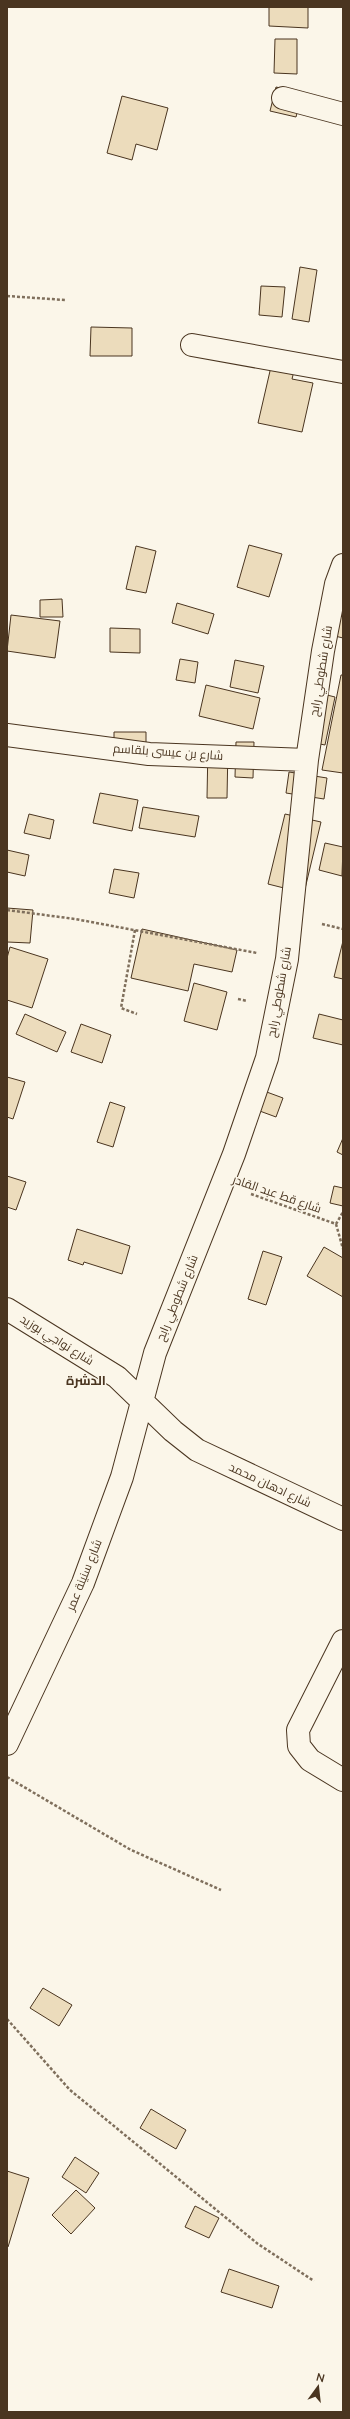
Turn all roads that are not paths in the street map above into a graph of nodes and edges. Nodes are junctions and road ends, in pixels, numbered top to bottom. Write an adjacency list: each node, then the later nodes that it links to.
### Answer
1 (283, 98): 2 (street)
2 (343, 114)
3 (192, 345): 4 (street)
4 (343, 372)
5 (343, 565): 7 (street, شارع شطوطي رابح)
6 (7, 735): 7 (street, شارع بن عيسى بلقاسم)
7 (307, 760): 9 (street, شارع شطوطي رابح)
8 (7, 1310): 9 (street, شارع نواجي بوزيد)
9 (142, 1400): 10 (street, شارع نواجي بوزيد); 13 (street, شارع سنينة عمر)
10 (197, 1450): 11 (street, شارع ادهان محمد)
11 (343, 1519)
12 (343, 1641): 14 (street)
13 (7, 1744)
14 (343, 1780)

